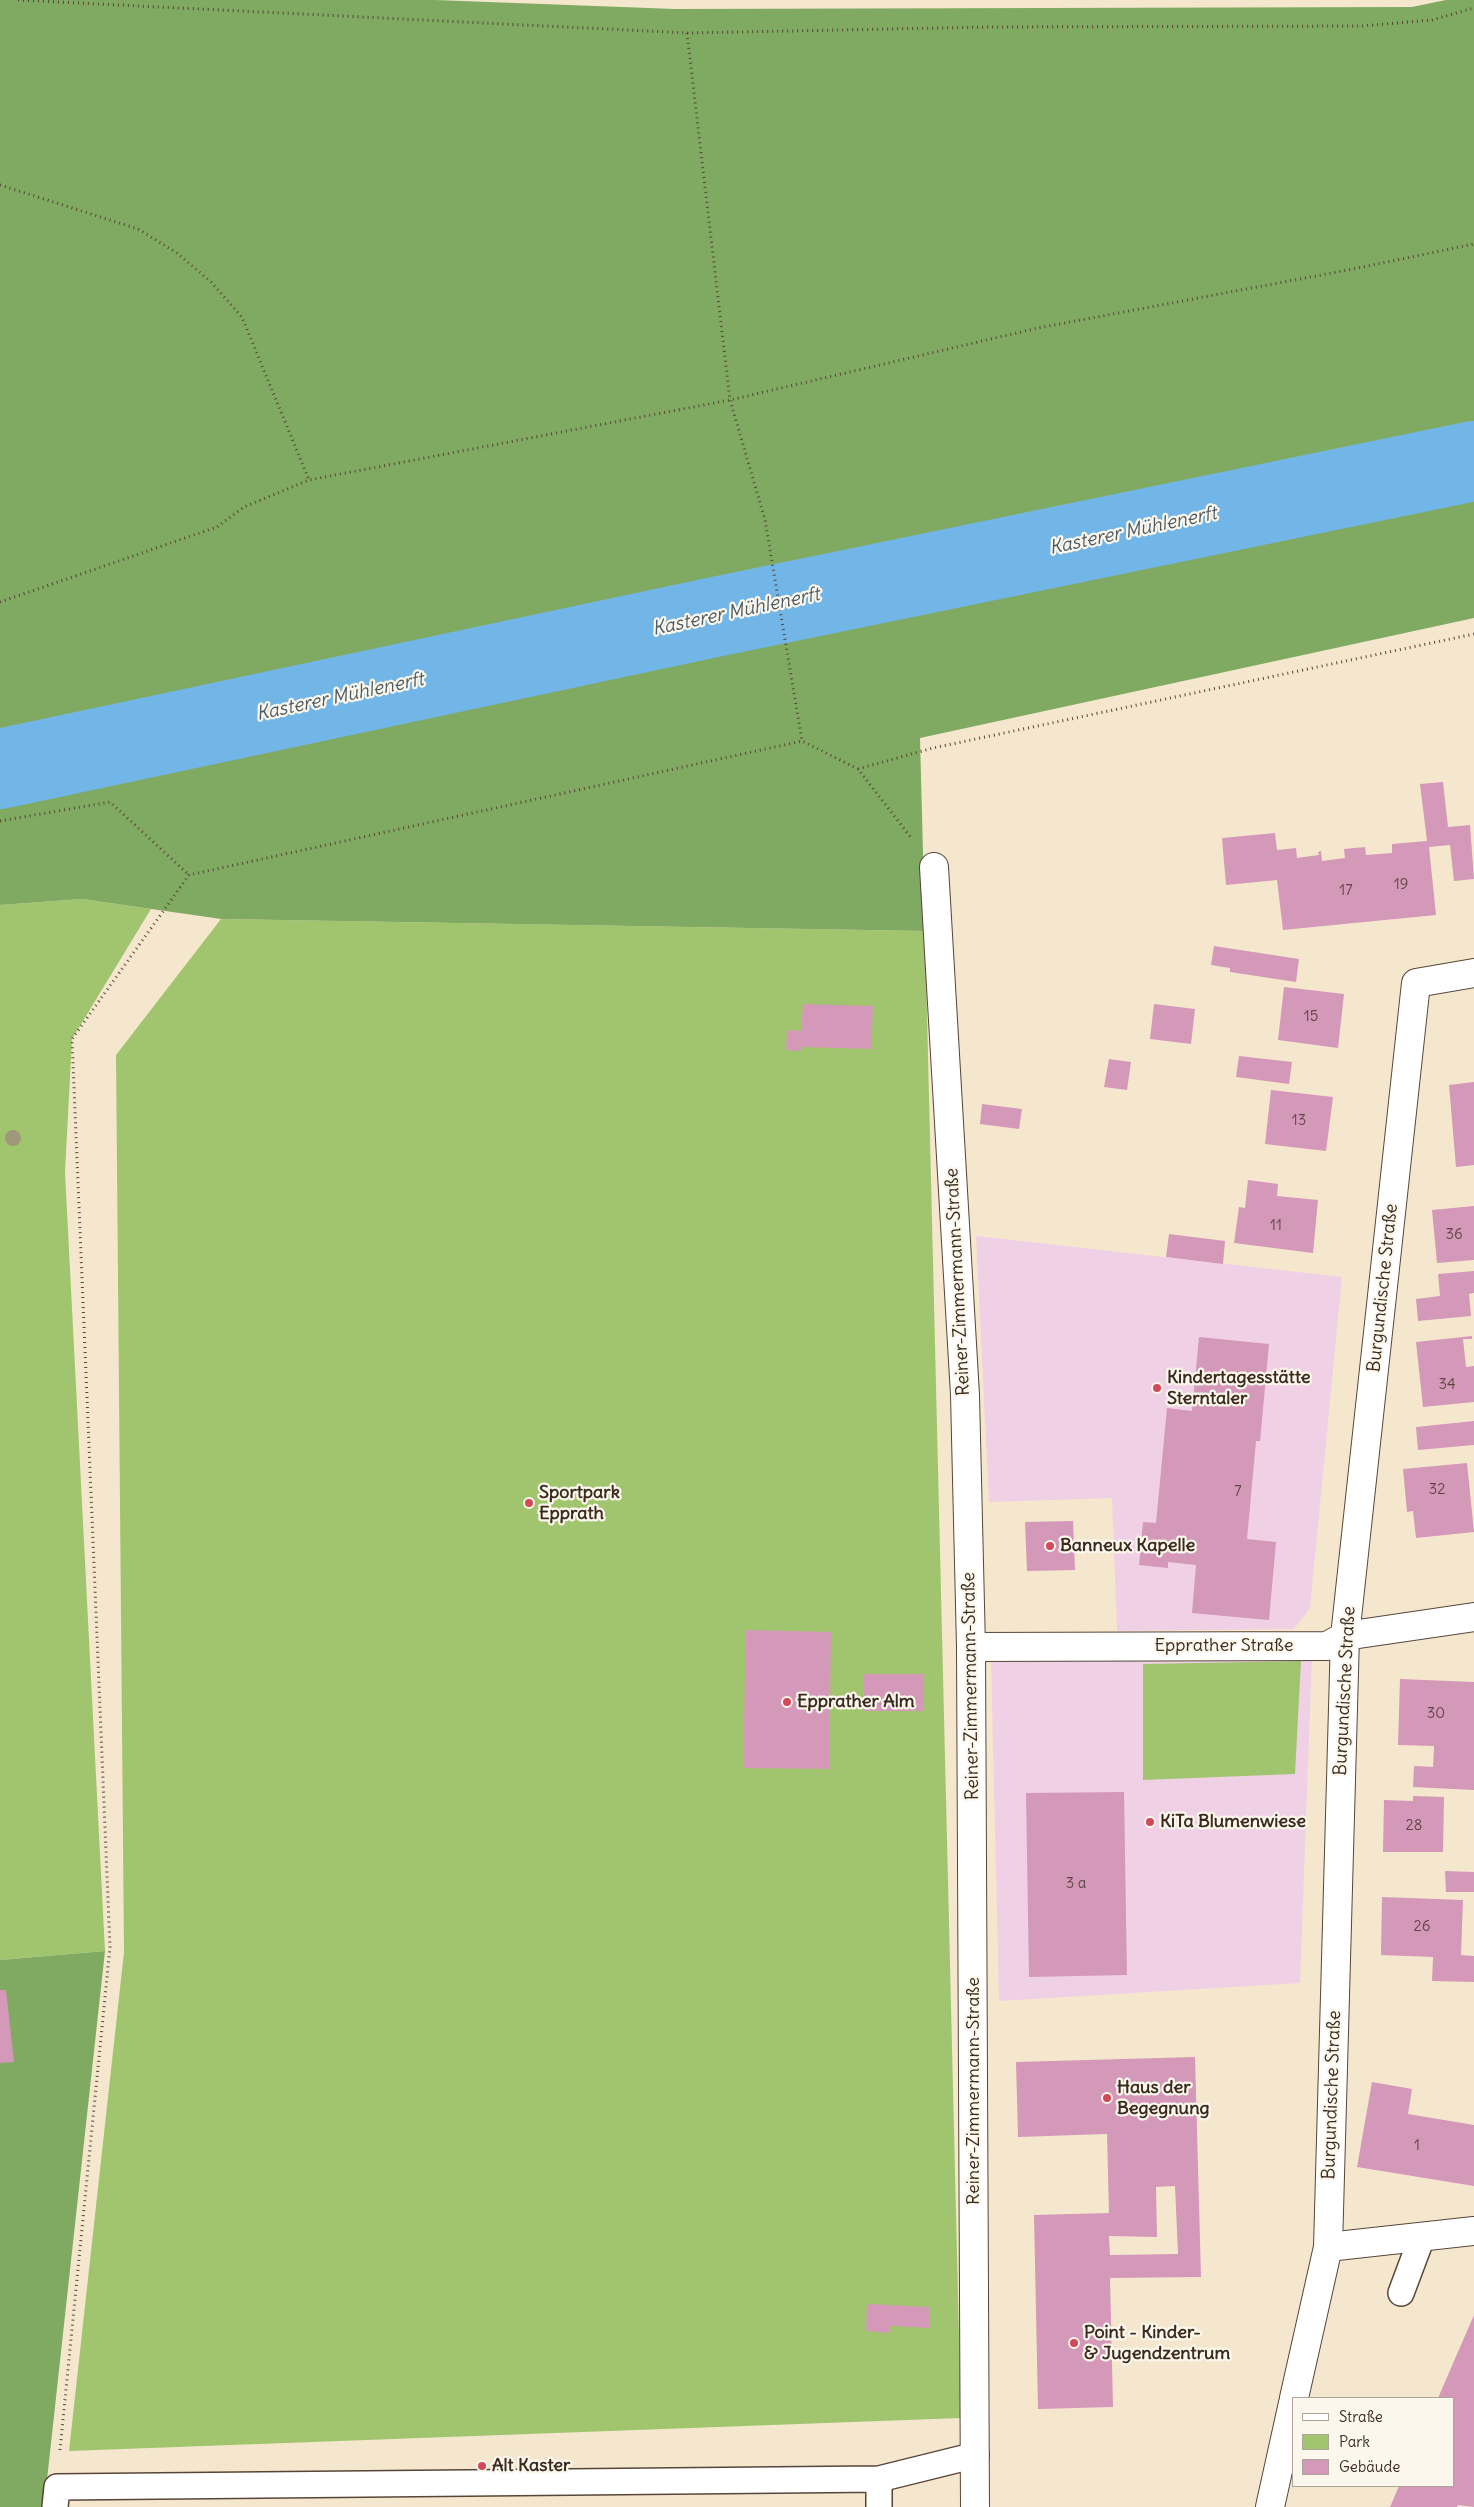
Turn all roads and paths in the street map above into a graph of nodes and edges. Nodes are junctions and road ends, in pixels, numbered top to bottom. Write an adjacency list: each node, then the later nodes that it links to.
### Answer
1 (18, 0): 3 (path)
2 (1474, 8): 3 (path)
3 (687, 33): 6 (path)
4 (0, 185): 7 (path)
5 (1474, 244): 6 (path)
6 (730, 400): 7 (path); 10 (path)
7 (309, 480): 8 (path)
8 (0, 602)
9 (1474, 634): 11 (path)
10 (802, 741): 11 (path); 14 (path)
11 (858, 769): 13 (path)
12 (0, 822): 14 (path)
13 (934, 867): 18 (street, Reiner-Zimmermann-Straße)
14 (189, 875): 28 (path)
15 (1474, 974): 17 (street, Burgundische Straße)
16 (1474, 1617): 17 (street, Epprather Straße)
17 (1346, 1636): 18 (street, Epprather Straße); 21 (street, Burgundische Straße)
18 (971, 1648): 25 (street, Reiner-Zimmermann-Straße)
19 (1474, 2231): 20 (street)
20 (1422, 2237): 21 (street); 22 (lane)
21 (1328, 2247): 23 (street, Burgundische Straße)
22 (1401, 2293)
23 (1294, 2397)
24 (1292, 2409): 27 (street)
25 (976, 2455): 26 (lane); 30 (street, Reiner-Zimmermann-Straße)
26 (879, 2479): 28 (lane); 29 (lane)
27 (1279, 2488)
28 (56, 2497)
29 (879, 2507)
30 (975, 2507)

